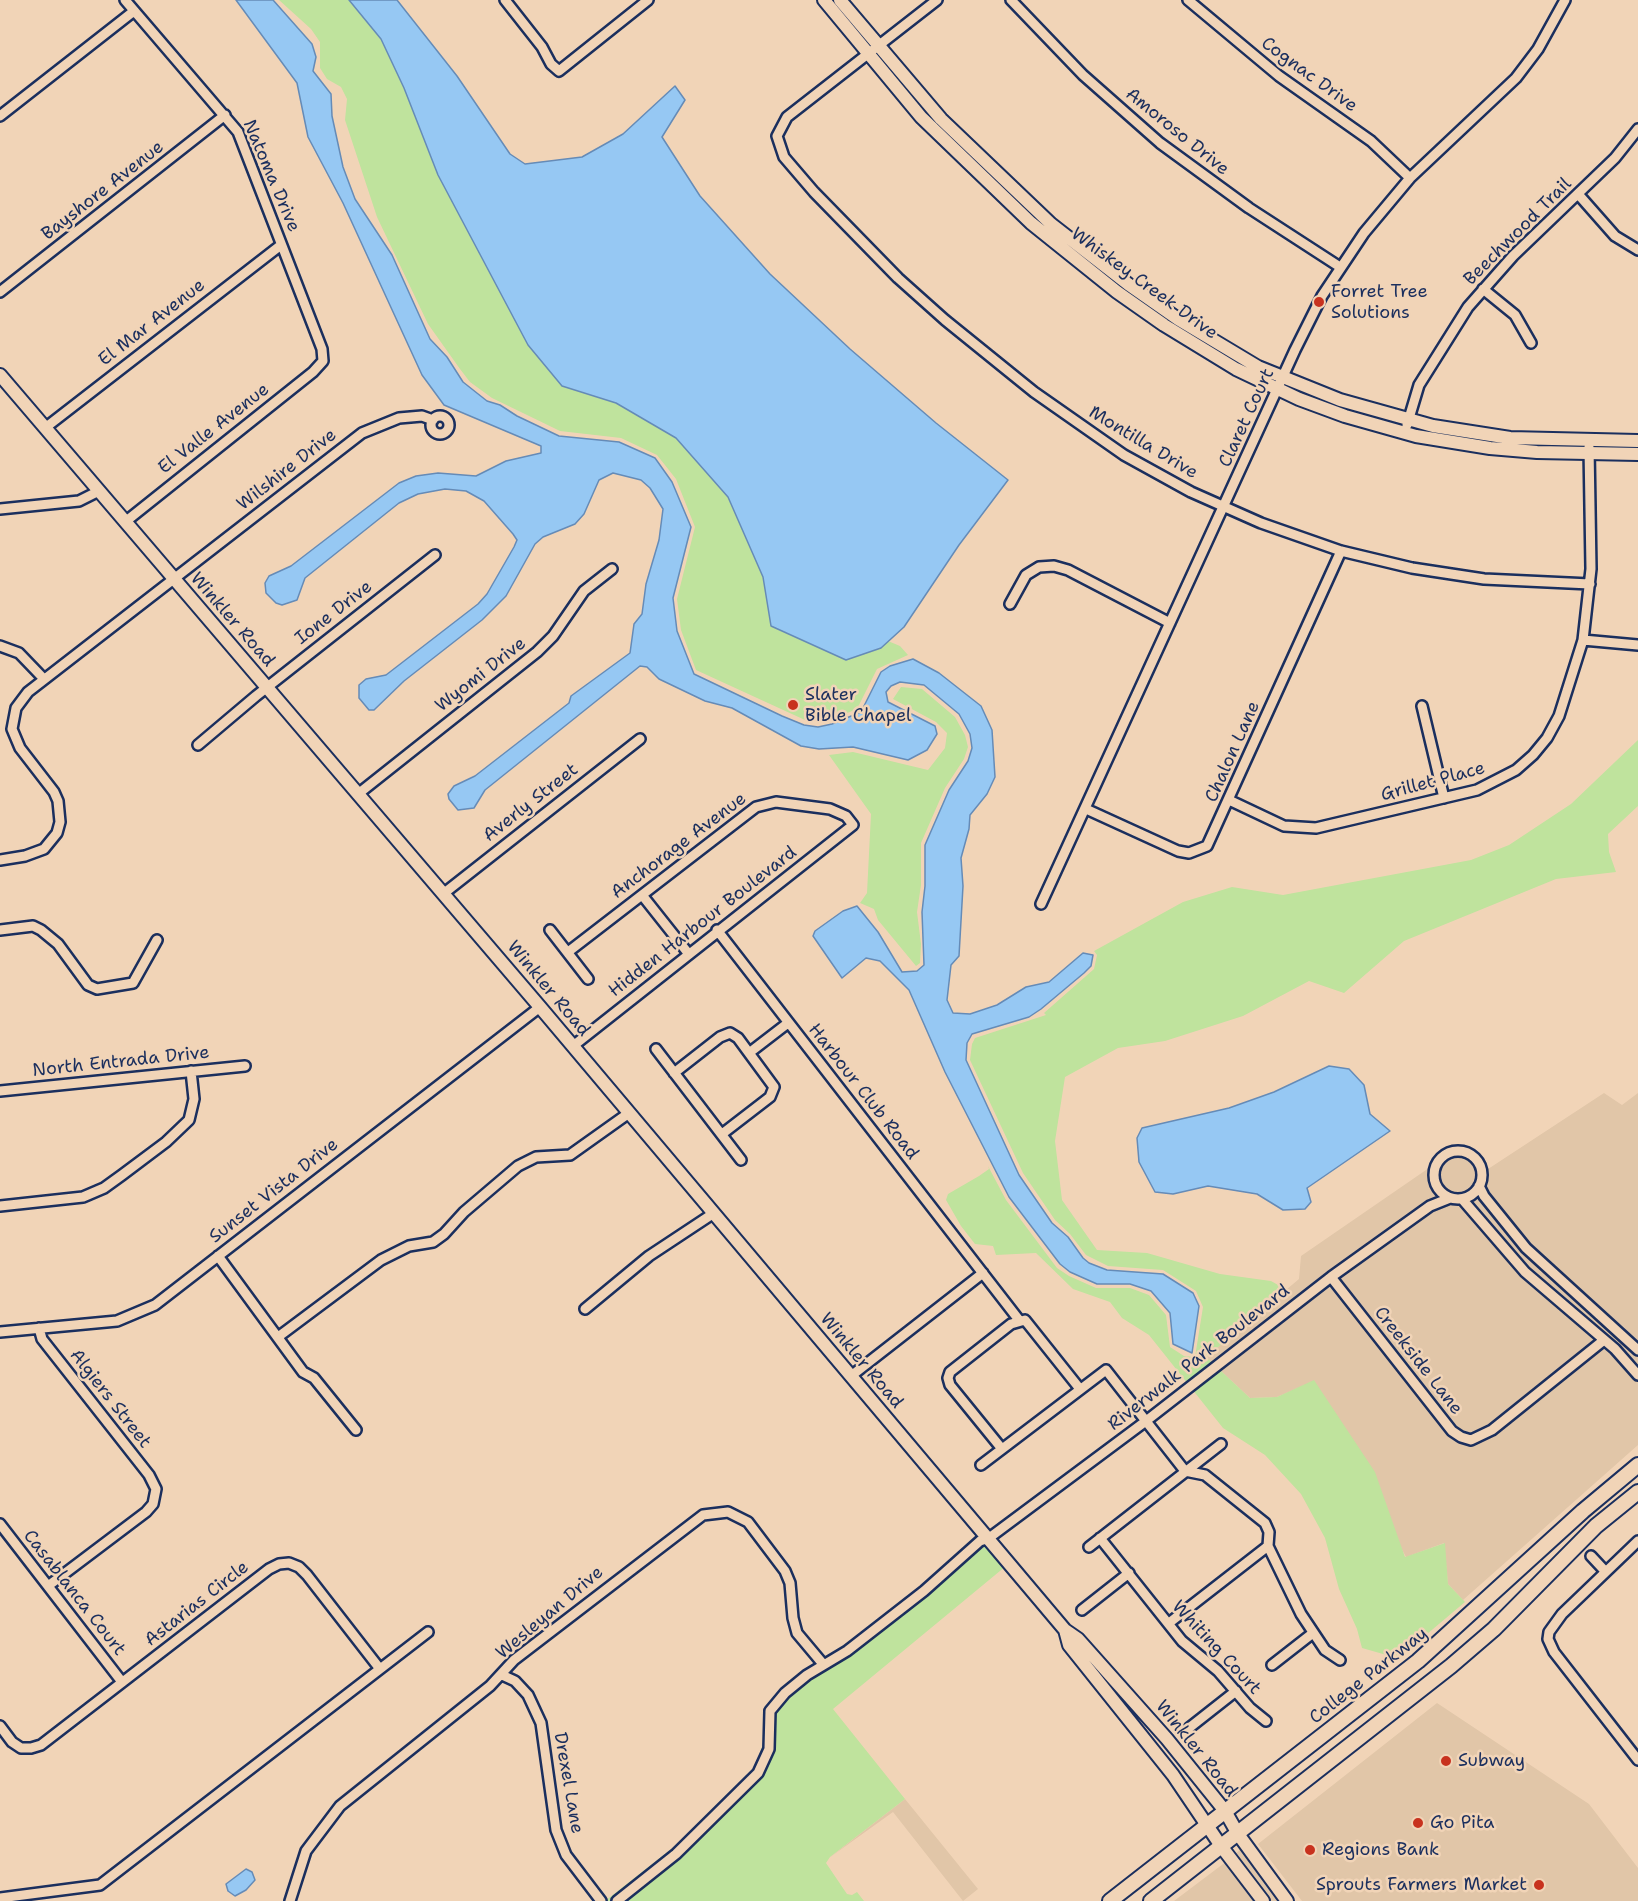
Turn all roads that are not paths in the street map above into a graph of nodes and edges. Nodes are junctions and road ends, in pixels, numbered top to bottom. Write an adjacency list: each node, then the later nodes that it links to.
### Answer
1 (125, 0): 10 (street, Natoma Drive)
2 (505, 0): 3 (street)
3 (648, 0)
4 (824, 0): 11 (street, Whiskey Creek Drive)
5 (840, 0): 11 (street, Whiskey Creek Drive)
6 (937, 0): 11 (street)
7 (1011, 0): 19 (street, Amoroso Drive)
8 (1188, 0): 15 (street, Cognac Drive)
9 (1564, 0): 15 (street, Claret Court)
10 (134, 10): 12 (street, Natoma Drive); 13 (street)
11 (872, 50): 25 (street, Whiskey Creek Drive); 33 (street, Montilla Drive)
12 (225, 115): 17 (street, Natoma Drive); 21 (street, Bayshore Avenue)
13 (0, 116)
14 (1638, 129): 16 (street, Beechwood Trail)
15 (1410, 178): 19 (street, Claret Court)
16 (1578, 194): 18 (street); 20 (street, Beechwood Trail)
17 (281, 245): 23 (street, Natoma Drive); 28 (street, El Mar Avenue)
18 (1638, 250)
19 (1340, 267): 25 (street, Claret Court)
20 (1483, 289): 22 (street); 27 (street, Beechwood Trail)
21 (0, 292)
22 (1531, 343)
23 (323, 361): 35 (street, El Valle Avenue)
24 (0, 375): 28 (street, Winkler Road)
25 (1280, 384): 27 (street, Whiskey Creek Drive); 33 (street, Claret Court)
26 (433, 420): 39 (street, Wilshire Drive)
27 (1407, 427): 30 (street, Whiskey Creek Drive)
28 (45, 428): 32 (street, Winkler Road)
29 (1638, 441): 30 (street, Whiskey Creek Drive)
30 (1589, 447): 31 (street, Whiskey Creek Drive); 40 (street, Grillet Place)
31 (1638, 454)
32 (99, 491): 34 (street); 35 (street, Winkler Road)
33 (1223, 508): 36 (street, Montilla Drive); 42 (street, Claret Court)
34 (0, 509)
35 (125, 522): 39 (street, Winkler Road)
36 (1341, 551): 40 (street, Montilla Drive); 53 (street, Chalon Lane)
37 (435, 555): 47 (street, Ione Drive)
38 (612, 569): 51 (street, Wyomi Drive)
39 (174, 579): 46 (street, Wilshire Drive); 47 (street, Winkler Road)
40 (1590, 584): 43 (street, Grillet Place)
41 (1010, 604): 42 (street)
42 (1170, 623): 54 (street, Claret Court)
43 (1583, 640): 44 (street); 52 (street, Grillet Place)
44 (1638, 645)
45 (0, 646): 46 (street)
46 (44, 679): 56 (street, Wilshire Drive)
47 (266, 687): 50 (street, Ione Drive); 51 (street, Winkler Road)
48 (1422, 706): 52 (street)
49 (640, 739): 57 (street, Averly Street)
50 (198, 745)
51 (358, 794): 57 (street, Winkler Road)
52 (1444, 798): 53 (street, Grillet Place)
53 (1229, 800): 54 (street, Chalon Lane)
54 (1086, 809): 59 (street, Claret Court)
55 (853, 825): 58 (street, Anchorage Avenue); 62 (street, Hidden Harbour Boulevard)
56 (0, 860)
57 (442, 894): 67 (street, Winkler Road)
58 (642, 895): 64 (street, Anchorage Avenue); 65 (street)
59 (1041, 904)
60 (0, 930): 63 (street)
61 (550, 930): 64 (street)
62 (717, 930): 65 (street, Hidden Harbour Boulevard); 68 (street, Harbour Club Road)
63 (158, 940)
64 (568, 952): 66 (street)
65 (688, 953): 69 (street, Hidden Harbour Boulevard)
66 (588, 979)
67 (540, 1007): 69 (street, Winkler Road); 86 (street, Sunset Vista Drive)
68 (788, 1023): 71 (street); 87 (street, Harbour Club Road)
69 (573, 1046): 76 (street, Winkler Road)
70 (656, 1049): 74 (street)
71 (749, 1053): 74 (street); 77 (street)
72 (245, 1066): 73 (street, North Entrada Drive)
73 (190, 1071): 75 (street, North Entrada Drive); 83 (street)
74 (674, 1073): 77 (street)
75 (0, 1091)
76 (629, 1113): 85 (street, Winkler Road); 93 (street)
77 (722, 1134): 78 (street)
78 (741, 1160)
79 (1479, 1186): 80 (street); 82 (street); 95 (street)
80 (1438, 1188): 81 (street); 84 (street)
81 (1450, 1198): 82 (street); 84 (street, Riverwalk Park Boulevard)
82 (1462, 1199): 94 (street)
83 (0, 1206)
84 (1430, 1206): 88 (street, Riverwalk Park Boulevard)
85 (714, 1213): 89 (street); 97 (street, Winkler Road)
86 (218, 1256): 91 (street, Sunset Vista Drive); 93 (street)
87 (983, 1273): 90 (street, Harbour Club Road); 97 (street)
88 (1331, 1277): 94 (street, Creekside Lane); 99 (street, Riverwalk Park Boulevard)
89 (585, 1309)
90 (1019, 1320): 98 (street, Harbour Club Road); 102 (street)
91 (39, 1328): 92 (street, Sunset Vista Drive); 116 (street, Algiers Street)
92 (0, 1332)
93 (278, 1337): 100 (street)
94 (1604, 1340): 96 (street)
95 (1638, 1350)
96 (1638, 1375)
97 (851, 1376): 108 (street, Winkler Road)
98 (1080, 1389): 99 (street); 102 (street)
99 (1146, 1421): 105 (street); 108 (street, Riverwalk Park Boulevard)
100 (356, 1430)
101 (1221, 1444): 105 (street)
102 (1002, 1449): 103 (street)
103 (981, 1465)
104 (1638, 1465): 133 (main road, College Parkway)
105 (1185, 1471): 109 (street); 111 (street)
106 (1638, 1492): 135 (main road)
107 (0, 1524): 116 (street, Casablanca Court)
108 (989, 1538): 119 (street, Winkler Road); 123 (street, Riverwalk Park Boulevard)
109 (1100, 1538): 112 (street); 115 (street, Whiting Court)
110 (1638, 1541): 114 (street)
111 (1268, 1545): 118 (street); 121 (street)
112 (1089, 1547)
113 (1591, 1556): 114 (street)
114 (1605, 1571): 132 (street)
115 (1129, 1573): 117 (street); 118 (street, Whiting Court)
116 (48, 1586): 127 (street, Casablanca Court)
117 (1082, 1610)
118 (1169, 1623): 128 (street, Whiting Court)
119 (1065, 1630): 133 (street, Winkler Road); 134 (street, Winkler Road)
120 (428, 1632): 125 (street)
121 (1312, 1633): 122 (street); 124 (street)
122 (1340, 1660)
123 (823, 1664): 126 (street, Wesleyan Drive); 140 (street, Riverwalk Park Boulevard)
124 (1272, 1665)
125 (380, 1669): 127 (street, Astarias Circle); 137 (street)
126 (502, 1674): 138 (street, Wesleyan Drive); 139 (street, Drexel Lane)
127 (122, 1682): 130 (street, Astarias Circle)
128 (1236, 1691): 129 (street, Whiting Court); 131 (street)
129 (1266, 1721)
130 (0, 1726)
131 (1189, 1728)
132 (1638, 1760)
133 (1225, 1811): 134 (main road, College Parkway); 135 (street, Winkler Road)
134 (1208, 1825): 136 (street, Winkler Road); 141 (main road, College Parkway)
135 (1238, 1834): 136 (main road); 144 (street, Winkler Road)
136 (1221, 1846): 142 (main road); 143 (street, Winkler Road)
137 (0, 1898)
138 (290, 1901)
139 (601, 1901)
140 (617, 1901)
141 (1110, 1901)
142 (1151, 1901)
143 (1263, 1901)
144 (1287, 1901)

